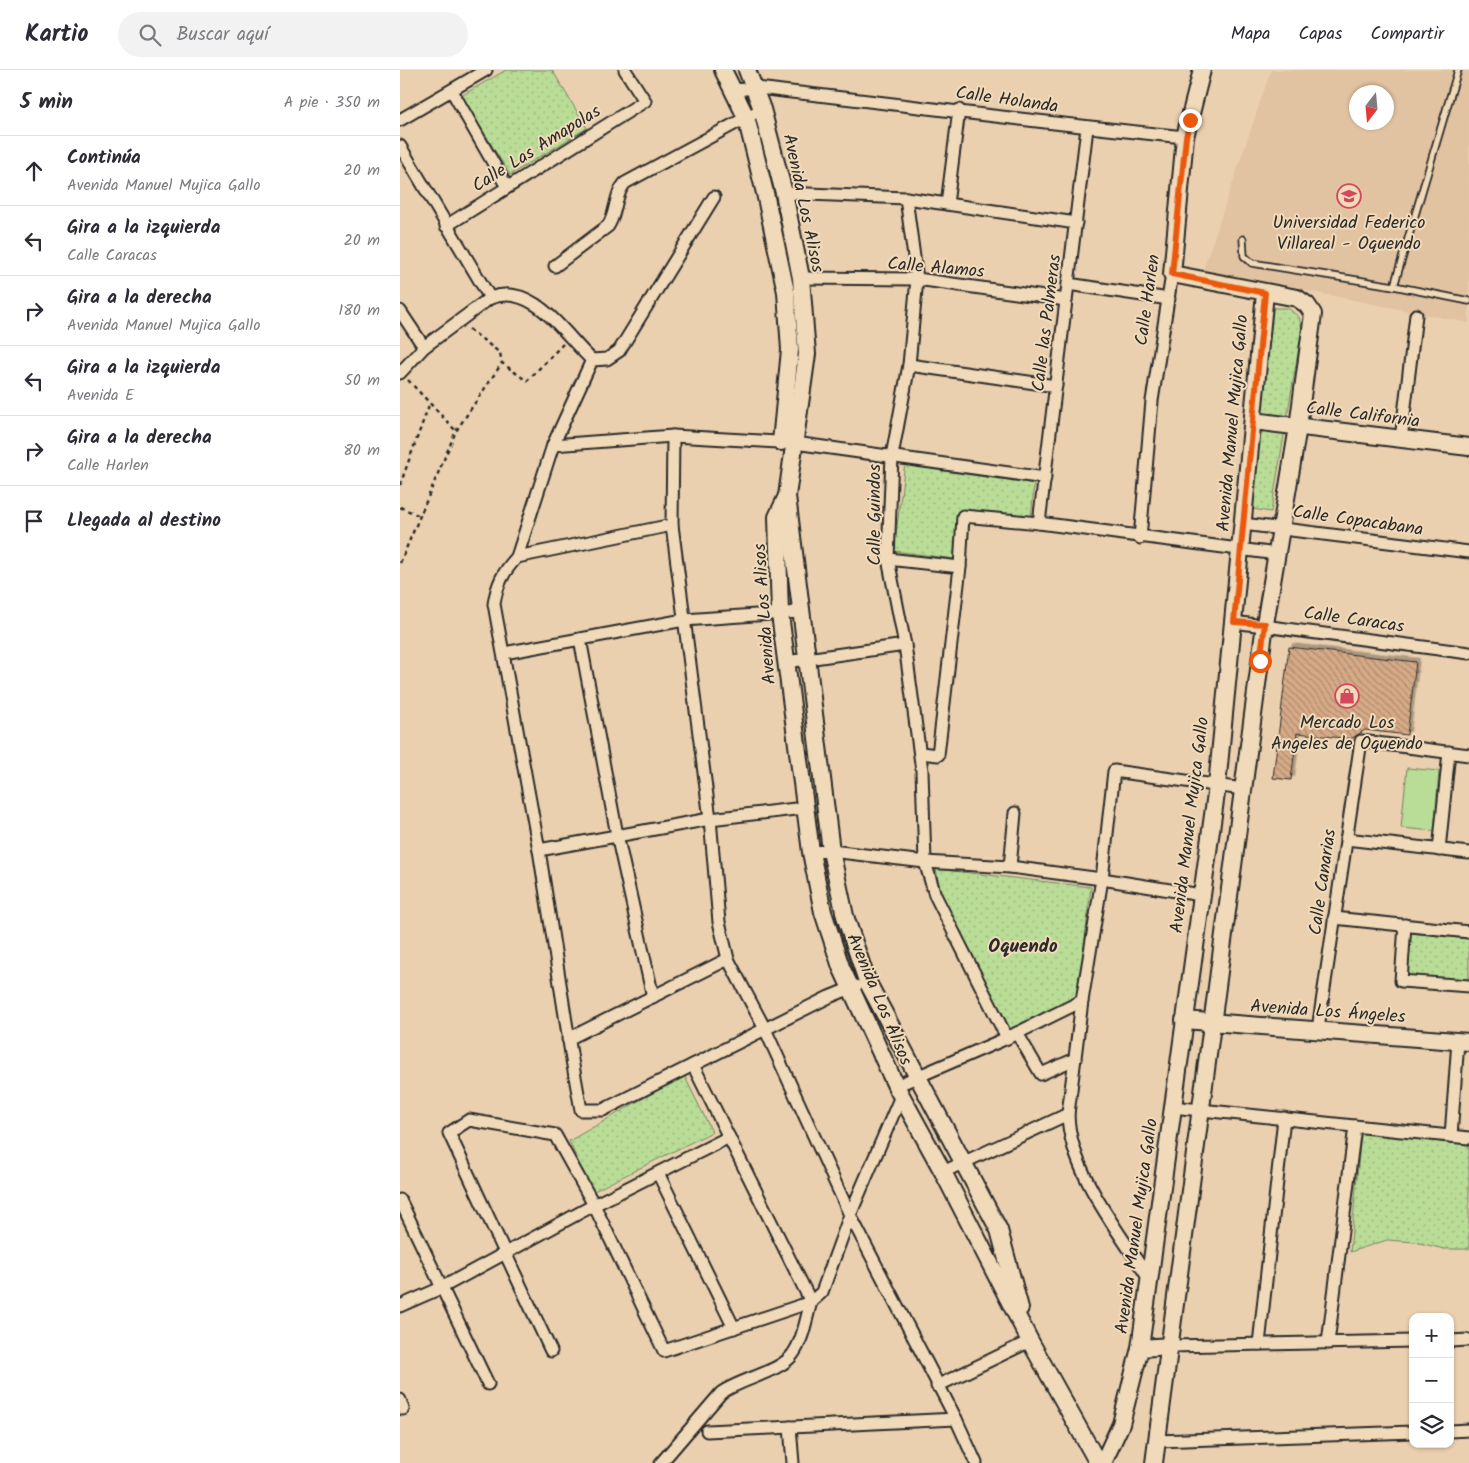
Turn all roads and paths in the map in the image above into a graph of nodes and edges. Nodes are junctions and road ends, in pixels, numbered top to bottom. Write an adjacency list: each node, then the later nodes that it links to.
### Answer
1 (486, 70): 9 (street)
2 (625, 70): 17 (street, Calle Las Amapolas)
3 (724, 70): 8 (street, Avenida Los Alisos)
4 (747, 70): 7 (street, Avenida Los Alisos)
5 (1202, 70): 15 (street, Calle Harlen)
6 (1458, 70): 30 (lane)
7 (756, 88): 8 (street, Calle Holanda); 10 (street, Avenida Los Alisos); 11 (street, Calle Holanda)
8 (734, 90): 12 (street, Avenida Los Alisos)
9 (452, 91): 13 (street); 17 (street)
10 (762, 109): 12 (street); 18 (street, Avenida Los Alisos)
11 (958, 110): 14 (street, Calle Holanda); 21 (street)
12 (746, 117): 25 (street); 52 (street, Avenida Los Alisos)
13 (400, 120)
14 (1087, 128): 15 (street, Calle Holanda); 22 (street, Calle las Palmeras)
15 (1186, 137): 26 (street, Calle Harlen)
16 (400, 146): 23 (street)
17 (507, 187): 23 (street, Calle Las Amapolas)
18 (784, 193): 20 (street); 27 (street, Avenida Los Alisos)
19 (714, 197): 41 (street)
20 (906, 198): 21 (street); 28 (street, Calle Guindos)
21 (947, 204): 22 (street)
22 (1076, 223): 29 (street, Calle las Palmeras)
23 (446, 226): 32 (street)
24 (1242, 240): 30 (lane)
25 (555, 266)
26 (1172, 274): 31 (street); 33 (street, Calle Harlen)
27 (801, 278): 28 (street, Calle Alamos); 52 (street, Avenida Los Alisos)
28 (917, 279): 34 (street, Calle Alamos); 43 (street, Calle Guindos)
29 (1068, 284): 33 (street); 34 (street, Calle las Palmeras)
30 (1394, 286): 35 (lane)
31 (1265, 293): 47 (street, Avenida Manuel Mujica Gallo); 48 (street, Avenida Manuel Mujica Gallo)
32 (490, 298): 38 (street); 39 (street)
33 (1169, 299): 65 (street, Calle Harlen)
34 (1066, 300): 45 (street, Calle las Palmeras)
35 (1469, 302)
36 (400, 311): 40 (street)
37 (1416, 315): 51 (street)
38 (459, 321): 40 (street); 42 (path)
39 (570, 335): 41 (street); 42 (path)
40 (424, 347): 44 (street)
41 (592, 360): 53 (street)
42 (502, 363): 49 (path)
43 (909, 365): 45 (street); 55 (street, Calle Guindos)
44 (400, 372): 46 (path)
45 (1056, 386): 56 (street, Calle las Palmeras)
46 (429, 405): 49 (path); 57 (path)
47 (1253, 421): 48 (street, Calle California); 62 (street, Avenida Manuel Mujica Gallo)
48 (1298, 427): 51 (street, Calle California); 64 (street, Avenida Manuel Mujica Gallo)
49 (456, 431): 60 (path)
50 (673, 436): 52 (street); 53 (street); 63 (street)
51 (1401, 439): 54 (street, Calle California)
52 (788, 443): 55 (street); 58 (street, Avenida Los Alisos)
53 (553, 445): 69 (street)
54 (1469, 447)
55 (892, 456): 56 (street); 70 (street, Calle Guindos)
56 (1045, 478): 61 (street, Calle las Palmeras)
57 (400, 485)
58 (787, 496): 73 (street, Avenida Los Alisos); 74 (street, Avenida Los Alisos)
59 (400, 507): 60 (path)
60 (420, 516): 71 (path)
61 (1039, 523): 65 (street); 72 (street)
62 (1243, 524): 64 (street, Calle Copacabana); 66 (street, Avenida Manuel Mujica Gallo)
63 (672, 525): 69 (street); 75 (street)
64 (1281, 527): 67 (street, Calle Copacabana); 68 (street, Avenida Manuel Mujica Gallo)
65 (1140, 538): 66 (street)
66 (1241, 550): 68 (street); 76 (street, Avenida Manuel Mujica Gallo)
67 (1469, 552)
68 (1277, 554): 77 (street, Avenida Manuel Mujica Gallo)
69 (517, 557): 80 (street)
70 (888, 559): 72 (street); 79 (street, Calle Guindos)
71 (400, 563)
72 (960, 567): 85 (street)
73 (800, 612): 74 (street); 82 (street, Avenida Los Alisos)
74 (780, 614): 75 (street); 83 (street, Avenida Los Alisos)
75 (684, 620): 78 (street); 91 (street)
76 (1234, 622): 77 (street, Calle Caracas); 87 (street, Avenida Manuel Mujica Gallo)
77 (1265, 624): 81 (street, Calle Caracas); 88 (street, Avenida Manuel Mujica Gallo)
78 (580, 639): 80 (street); 92 (street)
79 (905, 645): 82 (street); 85 (street, Calle Guindos)
80 (504, 653): 94 (street)
81 (1469, 653)
82 (806, 659): 83 (street); 96 (street, Avenida Los Alisos)
83 (786, 662): 89 (street, Avenida Los Alisos)
84 (1449, 752): 86 (street); 93 (street, Calle Canarias); 95 (street)
85 (920, 753): 99 (street, Calle Guindos)
86 (1469, 754)
87 (1217, 786): 88 (street); 101 (street); 102 (street, Avenida Manuel Mujica Gallo)
88 (1243, 790): 113 (street, Avenida Manuel Mujica Gallo)
89 (804, 808): 91 (street); 97 (street, Avenida Los Alisos)
90 (1015, 814): 100 (street)
91 (710, 819): 92 (street); 106 (street)
92 (618, 834): 94 (street); 110 (street)
93 (1346, 838): 95 (street); 103 (street, Calle Canarias)
94 (539, 850): 117 (street)
95 (1438, 850): 98 (street)
96 (831, 851): 97 (street); 99 (street); 107 (street, Avenida Los Alisos)
97 (811, 852): 109 (street, Avenida Los Alisos)
98 (1469, 854)
99 (925, 862): 100 (street); 116 (street, Calle Guindos)
100 (1010, 867): 101 (street)
101 (1102, 878): 102 (street); 111 (street)
102 (1201, 895): 112 (street, Avenida Manuel Mujica Gallo)
103 (1334, 918): 104 (street); 115 (street, Calle Canarias)
104 (1405, 925): 105 (street); 108 (street)
105 (1469, 932)
106 (728, 959): 110 (street); 114 (street)
107 (867, 981): 109 (street); 121 (street, Avenida Los Alisos)
108 (1469, 986)
109 (850, 988): 114 (street); 122 (street, Avenida Los Alisos)
110 (652, 997): 117 (street)
111 (1082, 1001): 116 (street); 119 (street)
112 (1184, 1020): 113 (street, Avenida Los Ángeles); 123 (street, Avenida Manuel Mujica Gallo)
113 (1211, 1022): 115 (street, Avenida Los Ángeles); 124 (street, Avenida Manuel Mujica Gallo)
114 (765, 1029): 120 (street); 136 (street)
115 (1318, 1029): 118 (street, Avenida Los Ángeles)
116 (1012, 1035): 119 (street, Calle Guindos); 121 (street)
117 (568, 1039): 120 (street)
118 (1464, 1041): 128 (street)
119 (1075, 1059): 125 (street)
120 (692, 1065): 129 (street)
121 (916, 1076): 122 (street); 131 (street, Avenida Los Alisos)
122 (899, 1091): 132 (street, Avenida Los Alisos); 136 (street)
123 (1172, 1107): 124 (street); 138 (street, Avenida Manuel Mujica Gallo)
124 (1201, 1110): 126 (street); 149 (street, Avenida Manuel Mujica Gallo)
125 (1068, 1114): 131 (street); 138 (street)
126 (1284, 1118): 127 (street); 148 (street)
127 (1355, 1126): 128 (street); 147 (street)
128 (1451, 1136): 130 (street)
129 (729, 1137): 133 (street); 140 (street)
130 (1469, 1138)
131 (962, 1162): 132 (street); 144 (street, Avenida Los Alisos)
132 (943, 1172): 144 (street, Avenida Los Alisos)
133 (658, 1173): 135 (street); 142 (street)
134 (400, 1200): 139 (street)
135 (594, 1205): 137 (street); 137 (street); 142 (street)
136 (850, 1216): 140 (street); 153 (street)
137 (506, 1253): 139 (street); 151 (street)
138 (1149, 1279): 150 (street, Avenida Manuel Mujica Gallo)
139 (441, 1288): 141 (street); 152 (street)
140 (811, 1302): 142 (street); 161 (street)
141 (400, 1306)
142 (734, 1328)
143 (1469, 1340): 146 (street)
144 (1030, 1341): 153 (street); 164 (street, Avenida Los Alisos)
145 (1409, 1341): 147 (street)
146 (1454, 1341)
147 (1328, 1343): 148 (street)
148 (1259, 1344): 149 (street)
149 (1171, 1346): 150 (street, Avenida Manuel Mujica Gallo); 160 (street, Avenida Manuel Mujica Gallo)
150 (1140, 1348): 165 (street, Avenida Manuel Mujica Gallo)
151 (551, 1351)
152 (488, 1384)
153 (937, 1386): 154 (street)
154 (956, 1419): 155 (street); 163 (street)
155 (790, 1427): 157 (street); 162 (street)
156 (1469, 1430): 158 (street)
157 (707, 1431)
158 (1454, 1431)
159 (1409, 1432): 160 (street)
160 (1157, 1442): 166 (street, Avenida Manuel Mujica Gallo)
161 (661, 1463)
162 (793, 1463)
163 (976, 1463)
164 (1098, 1463)
165 (1103, 1463)
166 (1154, 1463)

